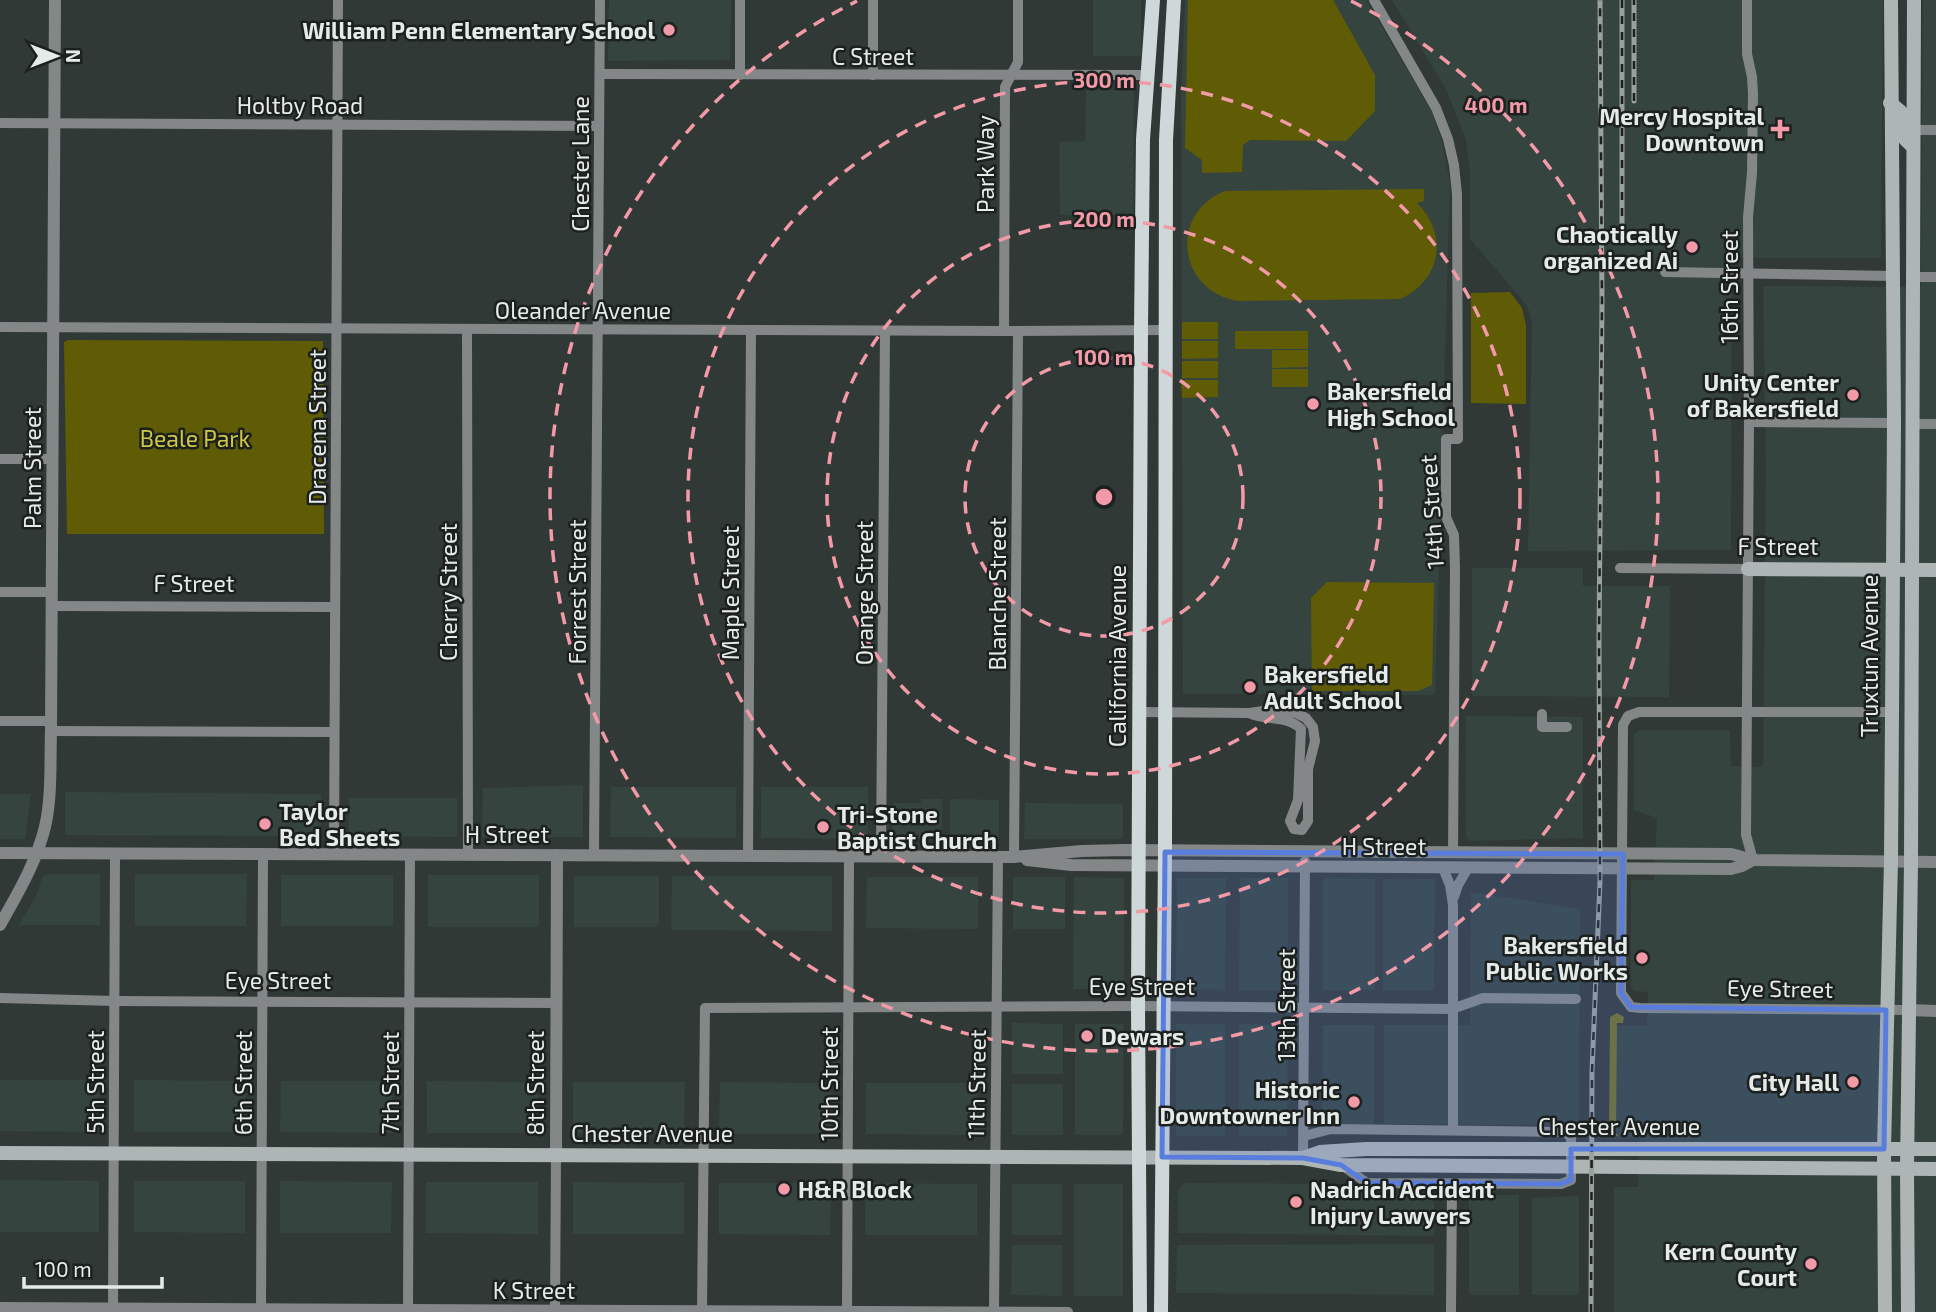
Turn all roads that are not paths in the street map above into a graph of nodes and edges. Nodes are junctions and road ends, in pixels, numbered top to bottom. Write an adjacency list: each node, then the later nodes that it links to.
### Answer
1 (55, 0): 20 (street, Palm Street)
2 (338, 0): 21 (street, Dracena Street)
3 (600, 0): 13 (street, Chester Lane)
4 (740, 0): 15 (street)
5 (873, 0): 16 (street)
6 (1018, 0): 14 (street, Park Way)
7 (1153, 0): 17 (main road, California Avenue)
8 (1174, 0): 40 (main road)
9 (1374, 0): 74 (street, 14th Street)
10 (1748, 0): 28 (street, 16th Street)
11 (1891, 0): 18 (main road, Truxtun Avenue)
12 (1914, 0): 23 (main road, Truxtun Avenue)
13 (600, 74): 15 (street, C Street); 22 (street, Chester Lane)
14 (1011, 74): 16 (street, C Street); 17 (street, C Street); 42 (street, Park Way)
15 (740, 75): 16 (street, C Street)
16 (873, 75)
17 (1147, 75): 39 (main road, California Avenue)
18 (1890, 103): 25 (main road); 26 (main road, Truxtun Avenue)
19 (0, 123): 20 (street, Holtby Road)
20 (55, 123): 21 (street, Holtby Road); 34 (street, Palm Street)
21 (337, 124): 22 (street, Holtby Road); 35 (street, Dracena Street)
22 (599, 126): 37 (street, Chester Lane)
23 (1913, 130): 24 (street); 25 (main road, Truxtun Avenue)
24 (1936, 130)
25 (1913, 148): 30 (main road, Truxtun Avenue)
26 (1893, 250): 29 (main road, Truxtun Avenue); 30 (main road)
27 (1665, 272): 28 (street)
28 (1747, 273): 29 (street); 44 (street, 16th Street)
29 (1892, 276): 32 (main road); 45 (main road, Truxtun Avenue)
30 (1914, 277): 31 (street); 32 (main road, Truxtun Avenue)
31 (1936, 277)
32 (1914, 302): 46 (main road, Truxtun Avenue)
33 (0, 327): 34 (street, Oleander Avenue)
34 (53, 327): 35 (street, Oleander Avenue); 49 (street, Palm Street)
35 (337, 328): 36 (street, Oleander Avenue); 58 (street, Dracena Street)
36 (467, 329): 37 (street, Oleander Avenue); 78 (street, Cherry Street)
37 (598, 329): 38 (street, Oleander Avenue); 80 (street, Forrest Street)
38 (751, 330): 41 (street, Oleander Avenue); 82 (street, Maple Street)
39 (1141, 330): 40 (street, Oleander Avenue); 43 (street, Oleander Avenue); 59 (main road, California Avenue)
40 (1166, 330): 60 (main road)
41 (885, 331): 42 (street, Oleander Avenue); 84 (street, Orange Street)
42 (1004, 331): 43 (street, Oleander Avenue)
43 (1017, 331): 86 (street, Blanche Street)
44 (1749, 422): 45 (street); 51 (street, 16th Street)
45 (1894, 423): 52 (main road, Truxtun Avenue)
46 (1912, 424): 47 (street); 53 (main road, Truxtun Avenue)
47 (1936, 424)
48 (0, 459): 49 (street)
49 (53, 459): 56 (street, Palm Street)
50 (1620, 568): 51 (street, F Street)
51 (1748, 569): 52 (main road, F Street); 63 (street, 16th Street)
52 (1892, 569): 53 (main road, F Street); 61 (main road, Truxtun Avenue)
53 (1912, 570): 54 (main road, F Street); 91 (main road, Truxtun Avenue)
54 (1936, 570)
55 (0, 592): 56 (street)
56 (52, 592): 57 (street, Palm Street)
57 (52, 606): 58 (street, F Street); 66 (street, Palm Street)
58 (335, 607): 68 (street, Dracena Street)
59 (1139, 712): 60 (street); 87 (main road, California Avenue)
60 (1165, 712): 62 (street); 88 (main road)
61 (1891, 712): 63 (street); 90 (main road, Truxtun Avenue)
62 (1249, 713): 62 (street)
63 (1748, 713): 69 (street, 16th Street); 111 (street, Eye Street)
64 (1542, 714): 67 (street)
65 (0, 721): 66 (street)
66 (51, 726): 68 (street); 72 (street, Palm Street)
67 (1567, 727)
68 (334, 732): 76 (street, Dracena Street)
69 (1746, 826): 81 (street, 16th Street); 89 (street, 16th Street)
70 (1305, 852): 74 (street, H Street); 88 (street, H Street); 93 (street, 13th Street)
71 (0, 853): 72 (street, H Street)
72 (36, 853): 73 (street, H Street); 98 (street, Palm Street)
73 (115, 853): 75 (street, H Street); 102 (street, 5th Street)
74 (1453, 853): 81 (street, H Street); 94 (street)
75 (263, 854): 76 (street, H Street); 101 (street, 6th Street)
76 (334, 854): 77 (street, H Street)
77 (410, 854): 78 (street, H Street); 103 (street, 7th Street)
78 (468, 855): 79 (street, H Street)
79 (557, 855): 80 (street, H Street); 104 (street, 8th Street)
80 (594, 855): 82 (street, H Street)
81 (1731, 855): 89 (street, H Street)
82 (747, 856): 83 (street, H Street)
83 (849, 856): 84 (street, H Street); 105 (street, 10th Street)
84 (881, 856): 85 (street, H Street)
85 (998, 857): 86 (street, H Street); 107 (street, 11th Street)
86 (1014, 857): 87 (street, H Street)
87 (1139, 858): 88 (street, H Street); 106 (main road, California Avenue)
88 (1165, 859): 93 (street, H Street); 108 (main road)
89 (1753, 860): 90 (street, H Street); 96 (street, H Street)
90 (1891, 861): 91 (street, H Street); 111 (main road, Truxtun Avenue)
91 (1912, 862): 92 (street, H Street); 112 (main road, Truxtun Avenue)
92 (1936, 862)
93 (1305, 867): 94 (street, H Street); 109 (street, 13th Street)
94 (1385, 867): 95 (street, H Street)
95 (1443, 868): 96 (street, H Street); 97 (street)
96 (1468, 868): 97 (street)
97 (1453, 905): 110 (street)
98 (0, 925)
99 (0, 998): 102 (street, Eye Street)
100 (1576, 999): 110 (street, Eye Street)
101 (262, 1000): 102 (street, Eye Street); 103 (street, Eye Street); 121 (street, 6th Street)
102 (115, 1001): 120 (street, 5th Street)
103 (410, 1002): 104 (street, Eye Street); 122 (street, 7th Street)
104 (557, 1003): 123 (street, 8th Street)
105 (848, 1006): 107 (street, Eye Street); 124 (street, Eye Street); 125 (street, 10th Street)
106 (1138, 1006): 107 (street, Eye Street); 108 (street, Eye Street); 127 (main road, California Avenue)
107 (997, 1007): 126 (street, 11th Street)
108 (1164, 1007): 109 (street, Eye Street); 128 (main road)
109 (1305, 1008): 110 (street, Eye Street); 115 (street, 13th Street)
110 (1452, 1009): 114 (street)
111 (1886, 1010): 112 (street, Eye Street); 116 (main road, Truxtun Avenue)
112 (1909, 1010): 113 (street, Eye Street); 117 (main road, Truxtun Avenue)
113 (1936, 1010)
114 (1453, 1130): 115 (street); 134 (street)
115 (1304, 1136): 129 (street, 13th Street)
116 (1884, 1149): 117 (main road, Chester Avenue); 129 (main road, Chester Avenue); 132 (main road, Truxtun Avenue)
117 (1908, 1149): 118 (main road, Chester Avenue); 131 (main road, Truxtun Avenue)
118 (1936, 1149)
119 (0, 1153): 120 (main road, Chester Avenue)
120 (114, 1154): 121 (main road, Chester Avenue); 136 (street, 5th Street)
121 (261, 1154): 122 (main road, Chester Avenue); 137 (street, 6th Street)
122 (409, 1155): 123 (main road, Chester Avenue); 138 (street, 7th Street)
123 (556, 1155): 124 (main road, Chester Avenue); 139 (street, 8th Street)
124 (703, 1156): 125 (main road, Chester Avenue); 140 (street)
125 (848, 1156): 126 (main road, Chester Avenue); 141 (street, 10th Street)
126 (994, 1157): 127 (main road, Chester Avenue); 142 (street, 11th Street)
127 (1139, 1157): 128 (main road, Chester Avenue); 144 (main road, California Avenue)
128 (1162, 1157): 129 (main road, Chester Avenue); 145 (main road)
129 (1303, 1158): 130 (main road, Chester Avenue)
130 (1341, 1165): 132 (main road, Chester Avenue); 134 (street)
131 (1907, 1168): 132 (main road, Chester Avenue); 133 (main road, Chester Avenue); 148 (main road, Truxtun Avenue)
132 (1884, 1169): 147 (main road, Truxtun Avenue)
133 (1936, 1169)
134 (1452, 1184): 146 (street)
135 (0, 1307): 136 (street, K Street)
136 (113, 1310): 137 (street, K Street)
137 (261, 1310): 138 (street, K Street)
138 (408, 1310): 139 (street, K Street)
139 (555, 1311): 140 (street, K Street)
140 (702, 1311): 141 (street, K Street)
141 (847, 1311): 142 (street, K Street)
142 (994, 1312): 143 (street, K Street)
143 (1068, 1312)
144 (1140, 1312)
145 (1161, 1312)
146 (1451, 1312)
147 (1885, 1312)
148 (1908, 1312)

